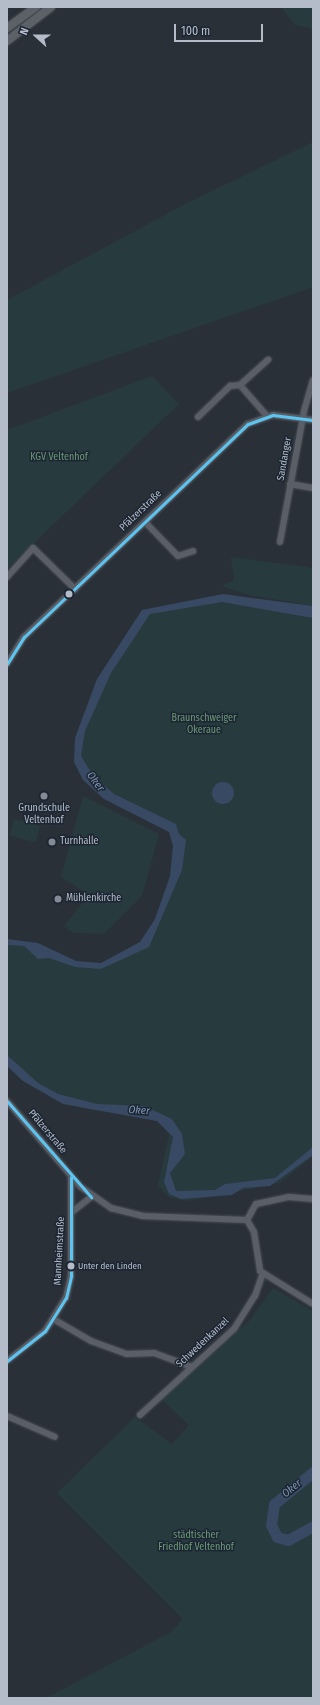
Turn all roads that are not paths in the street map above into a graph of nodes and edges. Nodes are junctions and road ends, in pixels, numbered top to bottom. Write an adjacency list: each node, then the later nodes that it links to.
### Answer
1 (36, 7): 3 (main road)
2 (51, 7): 4 (main road)
3 (7, 28)
4 (7, 41)
5 (268, 360): 7 (street)
6 (313, 380): 10 (street, Sandanger)
7 (240, 385): 8 (street); 9 (street)
8 (198, 416)
9 (267, 416): 10 (street); 14 (street, Pfälzerstraße)
10 (302, 418): 11 (street); 12 (street, Sandanger)
11 (313, 420)
12 (290, 484): 13 (street); 15 (street, Sandanger)
13 (313, 488)
14 (144, 522): 16 (street); 18 (street, Pfälzerstraße)
15 (280, 542)
16 (193, 551)
17 (7, 577): 18 (street)
18 (75, 589): 19 (street, Pfälzerstraße)
19 (7, 664)
20 (7, 1101): 21 (street, Pfälzerstraße)
21 (71, 1177): 22 (street); 24 (street, Mannheimstraße)
22 (91, 1197): 24 (street, Mannheimstraße); 25 (street)
23 (313, 1199): 25 (street)
24 (72, 1212): 28 (street, Mannheimstraße)
25 (247, 1220): 26 (street)
26 (263, 1273): 27 (street); 30 (street, Schwedenkanzel)
27 (313, 1304)
28 (55, 1320): 29 (street, Mannheimstraße); 30 (street)
29 (7, 1362)
30 (192, 1367): 31 (street, Schwedenkanzel)
31 (140, 1415)
32 (7, 1416): 33 (street)
33 (55, 1437)

